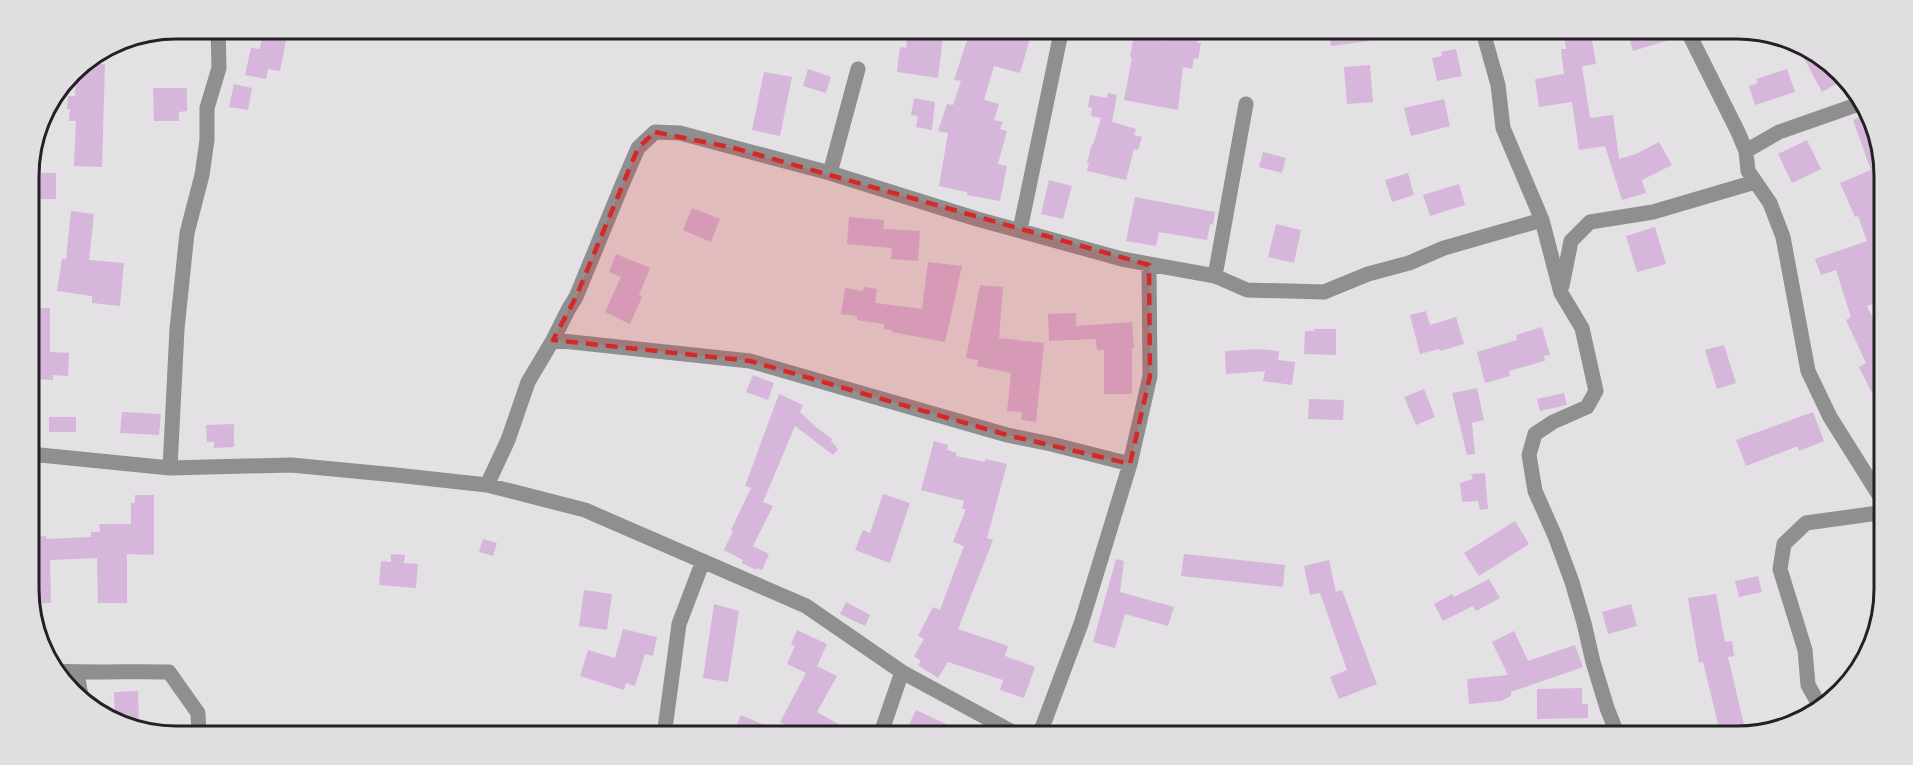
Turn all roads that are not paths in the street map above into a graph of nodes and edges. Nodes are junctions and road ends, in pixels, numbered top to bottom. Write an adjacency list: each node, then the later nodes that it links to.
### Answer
1 (218, 39): 19 (street)
2 (1060, 39): 12 (street)
3 (1485, 39): 11 (street)
4 (1692, 39): 8 (street)
5 (858, 69): 9 (street)
6 (1246, 104): 14 (street)
7 (1854, 106): 8 (street)
8 (1746, 151): 10 (street)
9 (830, 173): 12 (street); 16 (street)
10 (1755, 182): 15 (street); 21 (street)
11 (1542, 220): 14 (street); 15 (street)
12 (1020, 230): 13 (street)
13 (1149, 265): 14 (street); 18 (street)
14 (1215, 276)
15 (1561, 293): 34 (street)
16 (553, 340): 18 (street); 20 (street)
17 (39, 455): 19 (street)
18 (1130, 464): 33 (street)
19 (170, 468): 20 (street)
20 (487, 485): 23 (street)
21 (1874, 488)
22 (1874, 514): 28 (street)
23 (703, 561): 26 (street); 30 (street)
24 (67, 671): 25 (street)
25 (77, 672): 27 (street); 29 (street)
26 (902, 672): 31 (street); 32 (street)
27 (79, 685)
28 (1817, 700)
29 (199, 726)
30 (665, 726)
31 (883, 726)
32 (1002, 726)
33 (1043, 726)
34 (1614, 726)

